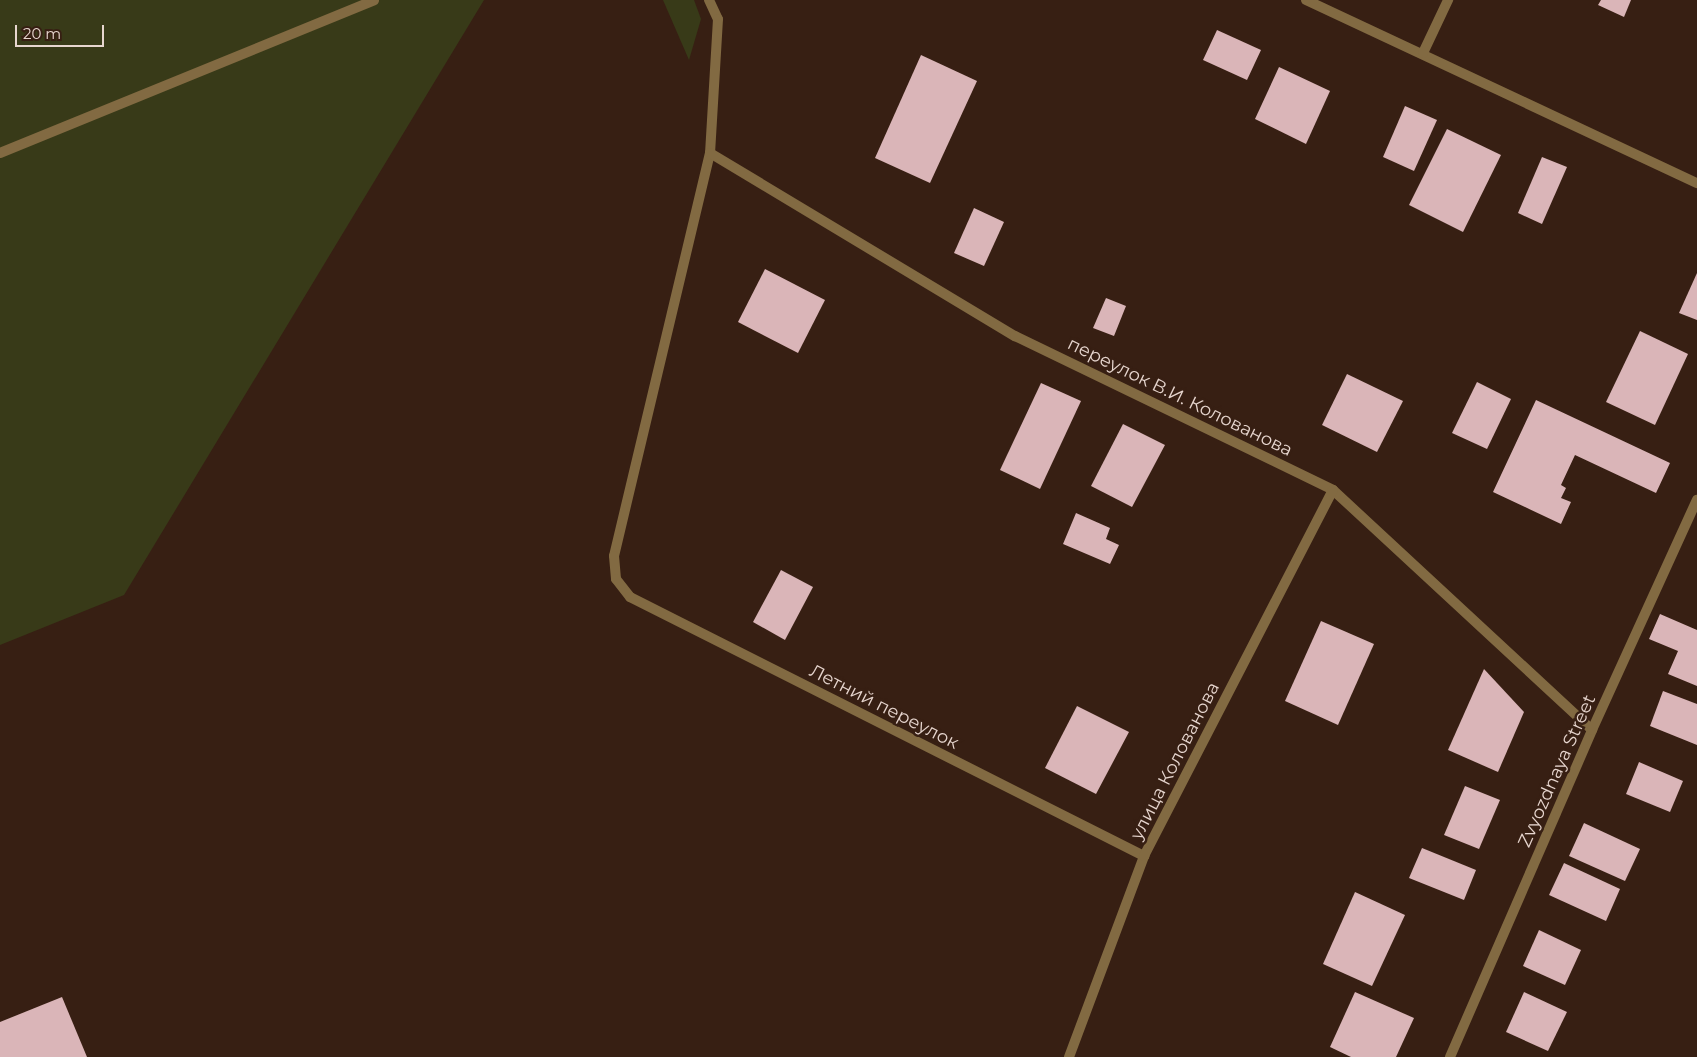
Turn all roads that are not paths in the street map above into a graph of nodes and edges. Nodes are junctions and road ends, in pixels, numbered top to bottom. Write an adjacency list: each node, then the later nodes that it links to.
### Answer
1 (374, 0): 6 (street)
2 (709, 0): 7 (street)
3 (1306, 0): 5 (street)
4 (1448, 0): 5 (street)
5 (1423, 53): 8 (street)
6 (0, 153)
7 (710, 153): 9 (street, переулок В.И. Колованова); 12 (street, Летний переулок)
8 (1697, 183)
9 (1333, 490): 11 (street, переулок В.И. Колованова); 12 (street, улица Колованова)
10 (1697, 500): 11 (street, Zvyozdnaya Street)
11 (1592, 730): 14 (street, Zvyozdnaya Street)
12 (1144, 856): 13 (street, улица Колованова)
13 (1070, 1057)
14 (1450, 1057)

